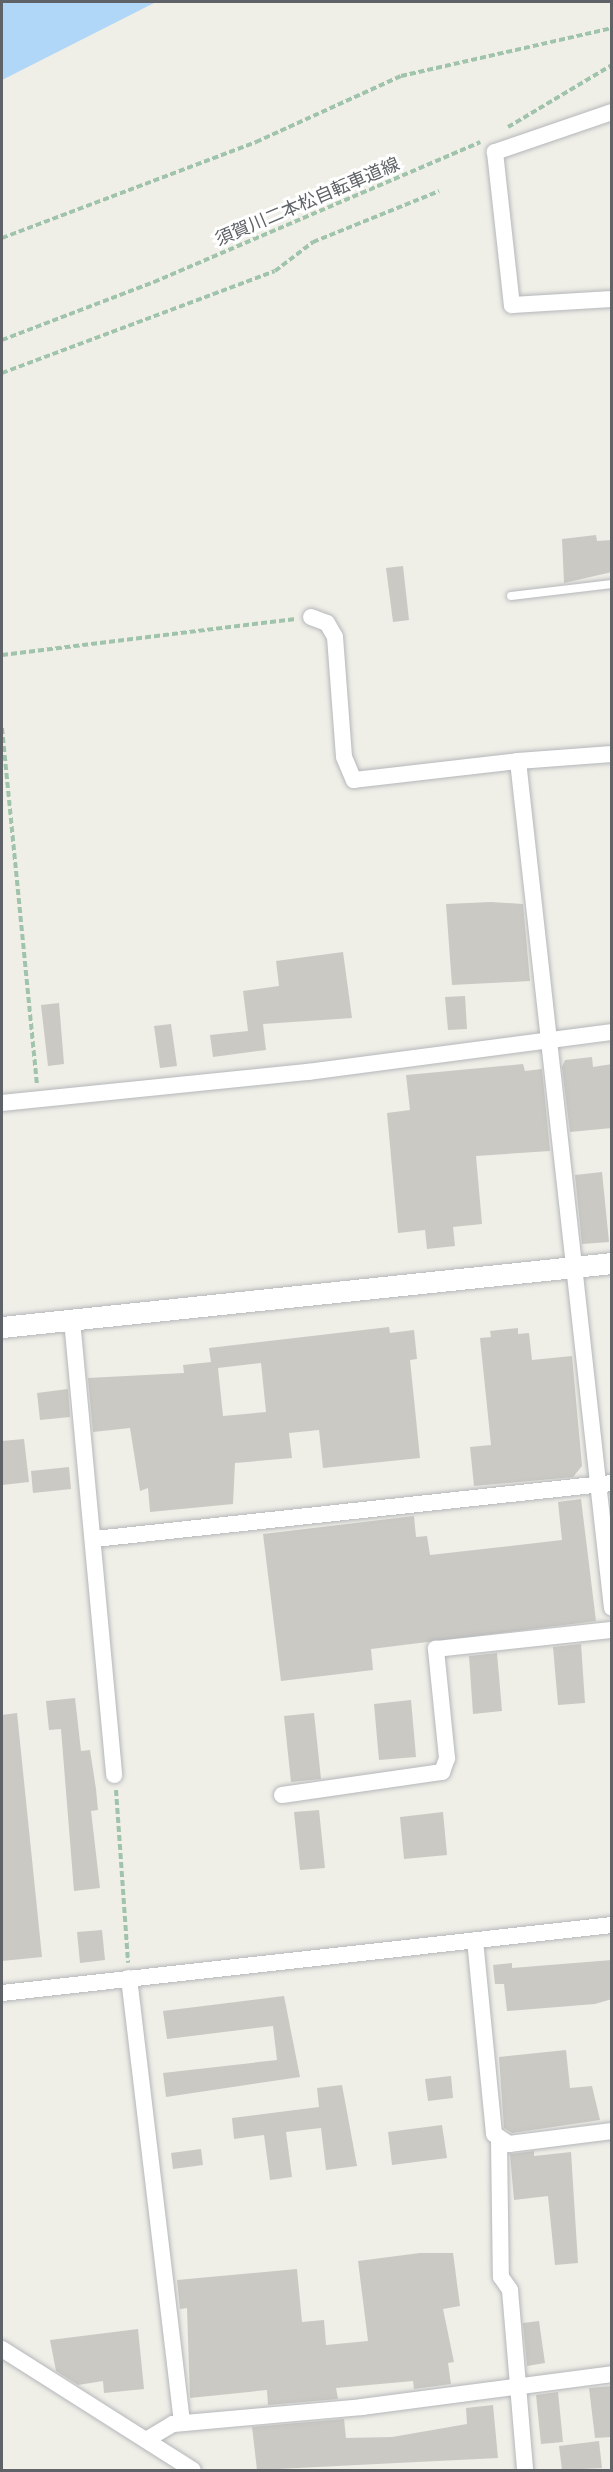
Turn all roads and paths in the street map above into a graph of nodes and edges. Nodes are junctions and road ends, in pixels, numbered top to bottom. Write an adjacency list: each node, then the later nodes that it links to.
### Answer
1 (612, 28): 6 (path)
2 (612, 64): 4 (path, 須賀川二本松自転車道線)
3 (612, 112): 4 (street)
4 (491, 146): 7 (street); 8 (path, 須賀川二本松自転車道線)
5 (439, 191): 9 (path)
6 (2, 238)
7 (612, 299)
8 (2, 340)
9 (2, 373)
10 (612, 584): 11 (lane)
11 (511, 596)
12 (311, 617): 13 (path); 16 (street)
13 (2, 656)
14 (2, 728): 19 (path)
15 (612, 754): 16 (street)
16 (518, 761): 18 (street)
17 (612, 1032): 18 (street)
18 (545, 1039): 19 (street); 22 (street)
19 (38, 1098): 20 (street)
20 (2, 1103)
21 (612, 1263): 22 (street)
22 (575, 1267): 23 (street); 25 (street)
23 (72, 1320): 24 (street); 26 (street)
24 (2, 1327)
25 (604, 1484): 26 (street); 27 (street)
26 (95, 1539): 29 (street)
27 (612, 1608)
28 (612, 1630): 30 (street)
29 (114, 1775): 33 (path)
30 (282, 1795)
31 (612, 1925): 32 (street)
32 (475, 1940): 33 (street); 36 (street)
33 (129, 1978): 34 (street); 40 (street)
34 (2, 1993)
35 (612, 2131): 36 (street)
36 (499, 2142): 39 (street)
37 (2, 2349): 41 (street)
38 (612, 2374): 39 (street)
39 (517, 2386): 40 (street); 43 (street)
40 (182, 2423): 41 (street)
41 (146, 2440): 42 (street)
42 (193, 2470)
43 (525, 2470)

